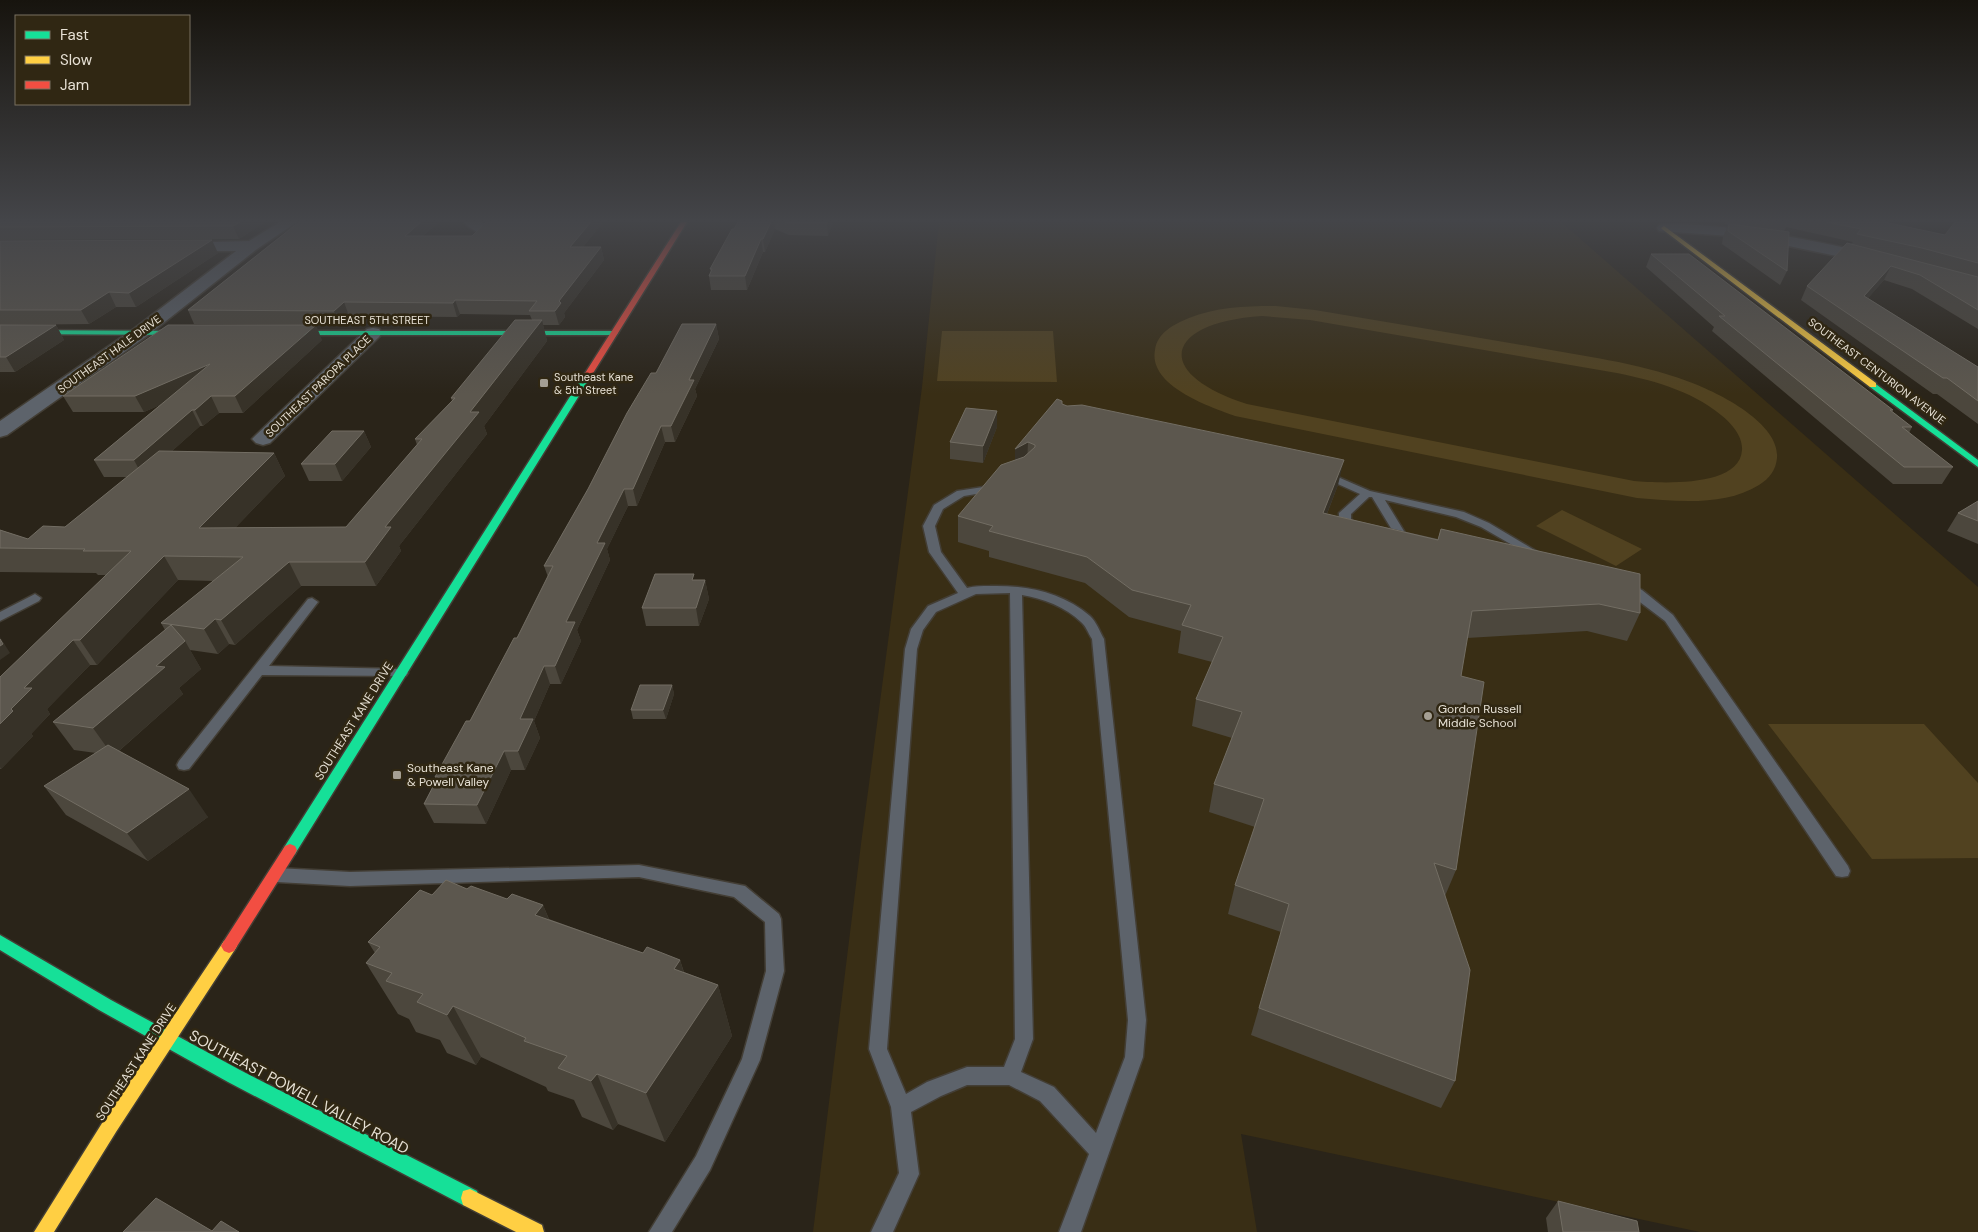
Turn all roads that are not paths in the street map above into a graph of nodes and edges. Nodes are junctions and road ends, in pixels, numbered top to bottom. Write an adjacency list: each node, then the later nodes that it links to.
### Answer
1 (209, 279): 5 (street, SOUTHEAST HALE DRIVE)
2 (648, 279): 9 (main road, SOUTHEAST KANE DRIVE)
3 (1733, 279): 12 (main road, SOUTHEAST CENTURION AVENUE)
4 (0, 332): 5 (main road)
5 (141, 332): 6 (main road); 10 (street, SOUTHEAST HALE DRIVE)
6 (209, 332)
7 (267, 333): 8 (main road, SOUTHEAST 5TH STREET)
8 (373, 333): 9 (main road, SOUTHEAST 5TH STREET); 11 (street, SOUTHEAST PAROPA PLACE)
9 (614, 333): 28 (main road, SOUTHEAST KANE DRIVE)
10 (0, 431)
11 (263, 439)
12 (1978, 464)
13 (1309, 470): 15 (lane)
14 (1008, 485): 23 (lane)
15 (1371, 494): 16 (lane); 19 (lane); 20 (lane)
16 (1362, 534)
17 (1420, 540): 19 (lane)
18 (1386, 541): 19 (lane)
19 (1404, 541)
20 (1543, 559)
21 (1612, 579): 30 (lane)
22 (1016, 590): 23 (lane); 34 (lane); 36 (lane)
23 (965, 594): 35 (lane)
24 (35, 598): 26 (lane)
25 (312, 602): 27 (lane)
26 (0, 617)
27 (258, 670): 28 (lane); 29 (lane)
28 (401, 673): 31 (main road, SOUTHEAST KANE DRIVE)
29 (184, 765)
30 (1842, 871)
31 (274, 874): 33 (main road, SOUTHEAST KANE DRIVE); 39 (lane)
32 (0, 942): 33 (main road, SOUTHEAST POWELL VALLEY ROAD)
33 (167, 1040): 37 (main road, SOUTHEAST KANE DRIVE); 38 (main road, SOUTHEAST POWELL VALLEY ROAD)
34 (1010, 1076): 35 (lane); 36 (lane)
35 (901, 1107): 40 (lane)
36 (1099, 1150): 41 (lane)
37 (43, 1232)
38 (535, 1232)
39 (660, 1232)
40 (882, 1232)
41 (1070, 1232)

